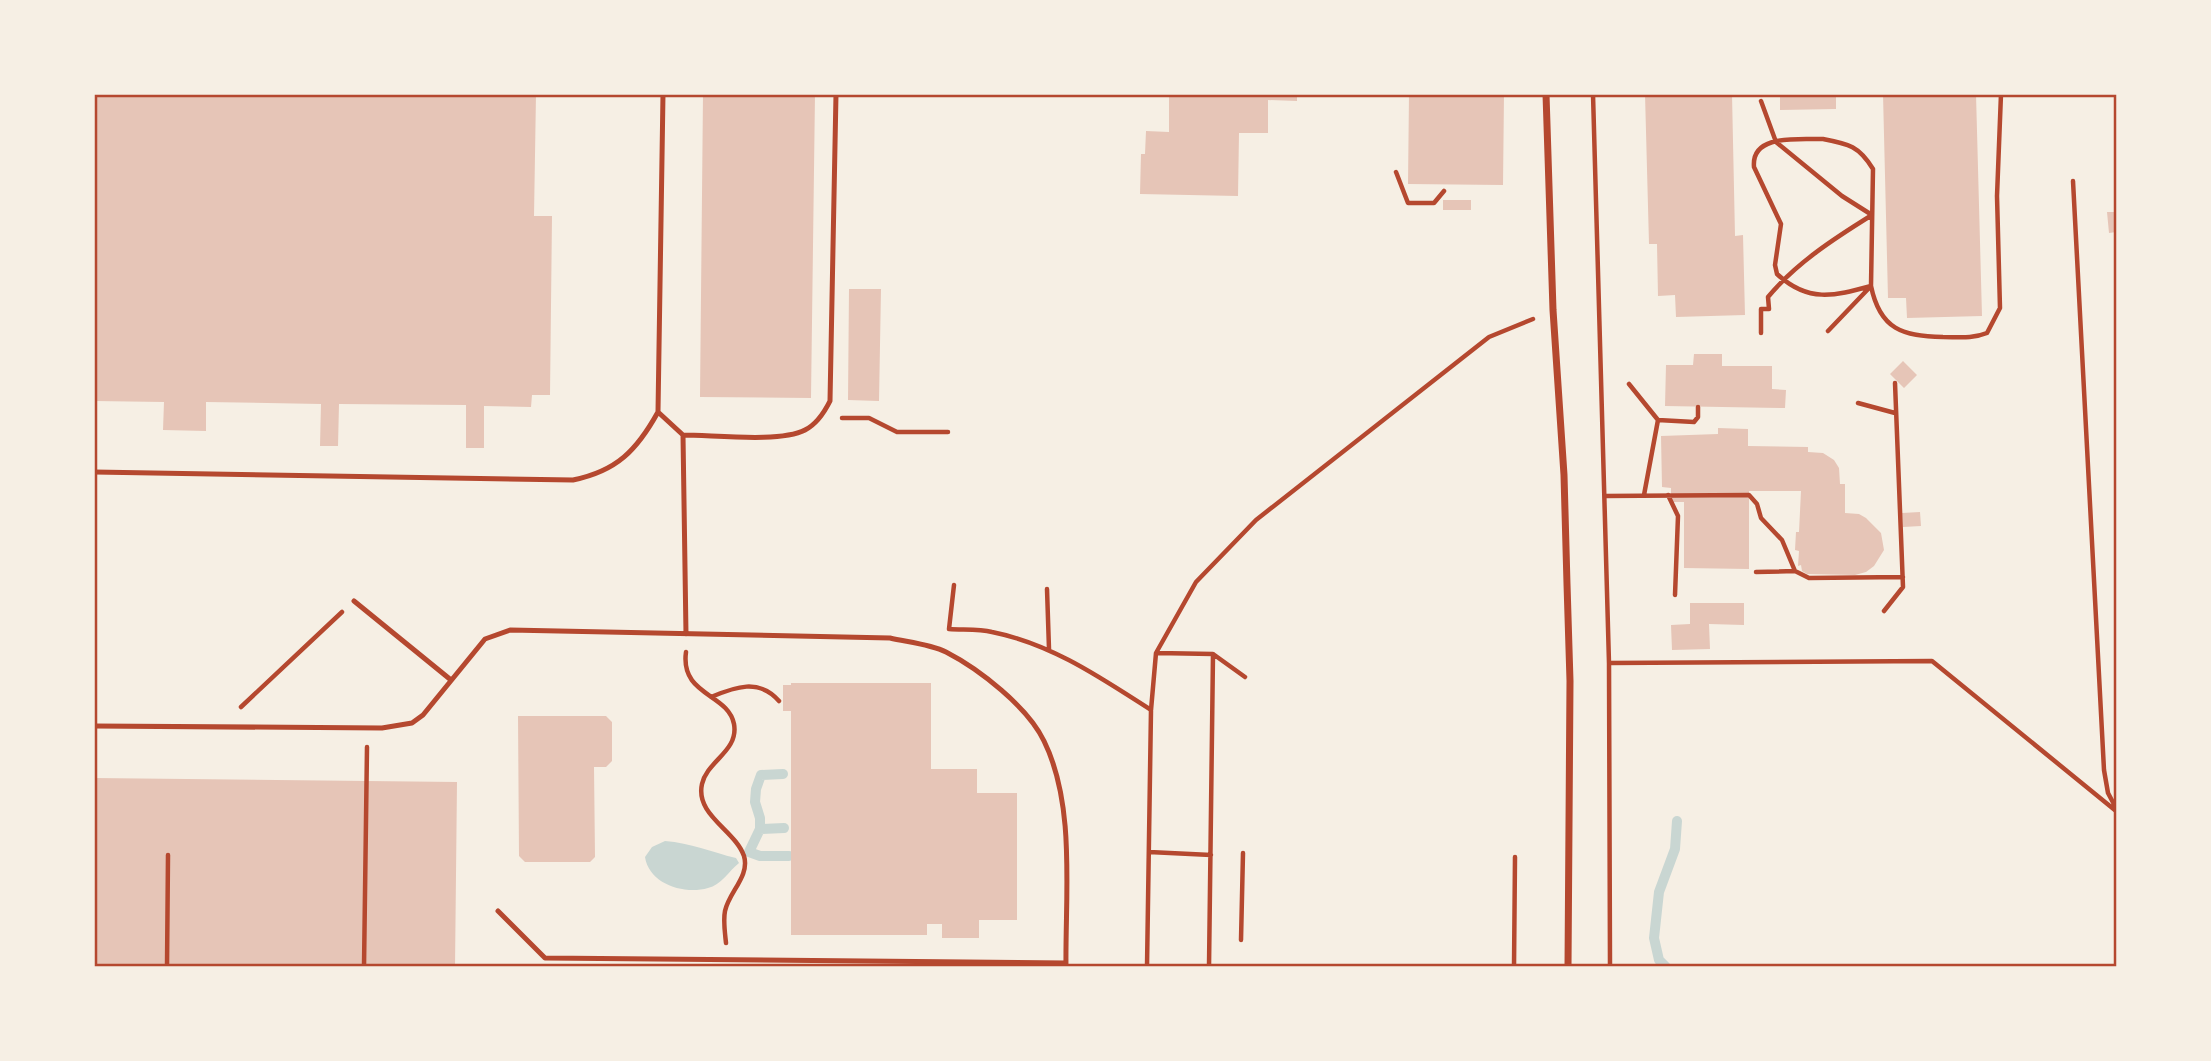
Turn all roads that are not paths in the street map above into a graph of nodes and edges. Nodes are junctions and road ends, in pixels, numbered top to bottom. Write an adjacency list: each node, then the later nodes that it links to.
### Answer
1 (663, 94): 4 (lane)
2 (836, 94): 5 (lane)
3 (1546, 94): 13 (street)
4 (657, 412): 5 (lane); 6 (lane)
5 (683, 435): 8 (lane)
6 (94, 472)
7 (354, 601): 9 (lane)
8 (686, 634): 9 (lane); 12 (lane)
9 (451, 680): 10 (lane)
10 (94, 726)
11 (498, 911): 12 (lane)
12 (1066, 965)
13 (1568, 967)

